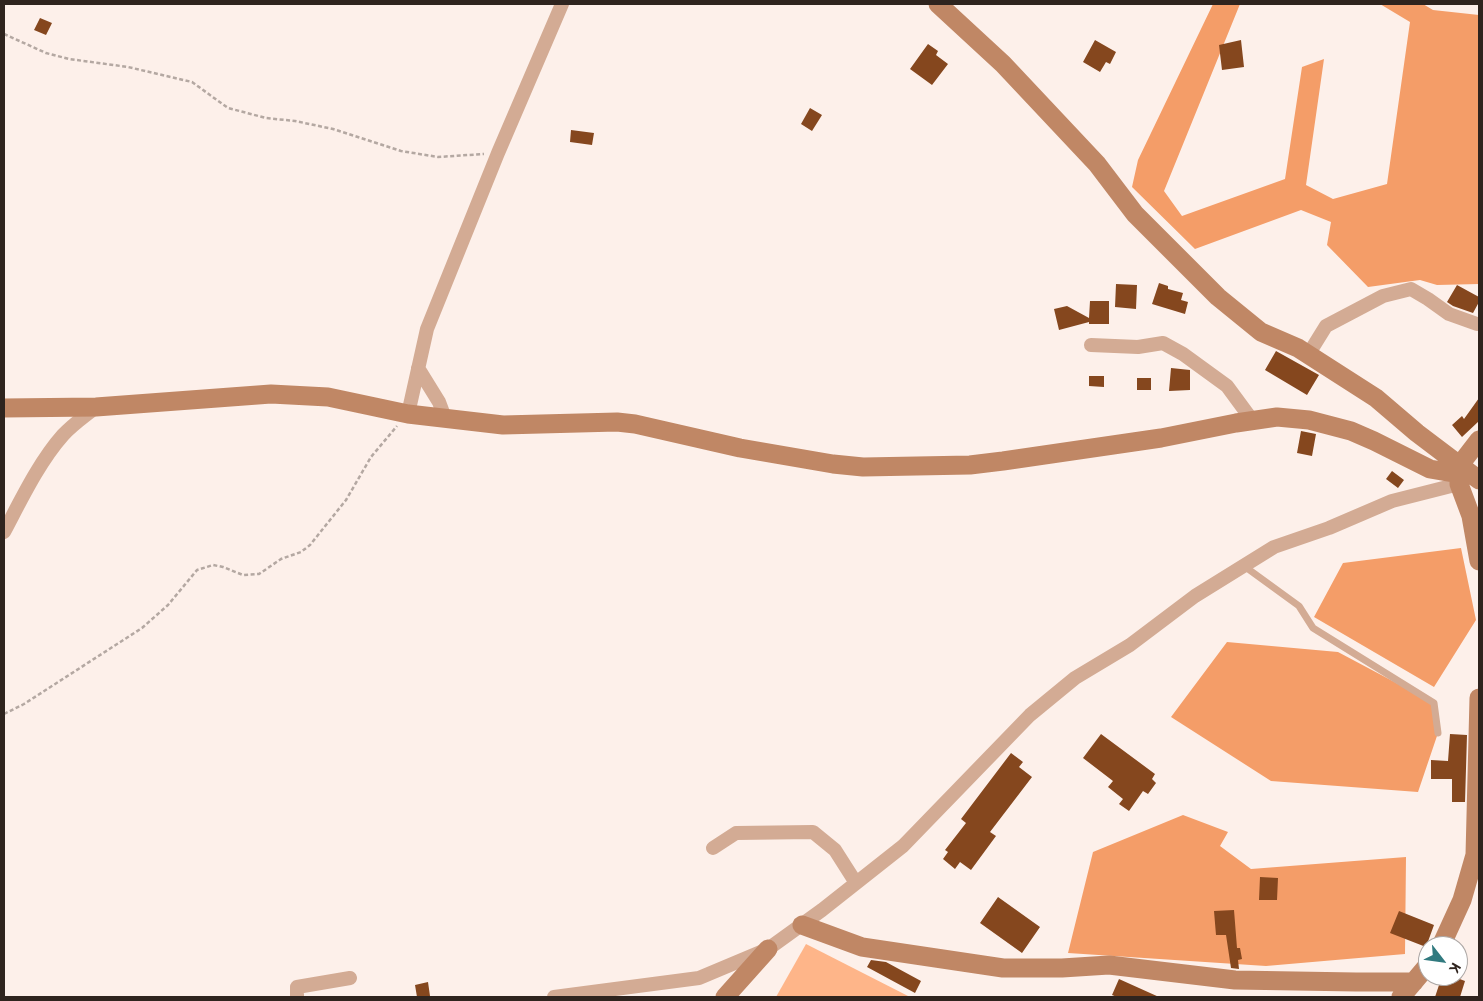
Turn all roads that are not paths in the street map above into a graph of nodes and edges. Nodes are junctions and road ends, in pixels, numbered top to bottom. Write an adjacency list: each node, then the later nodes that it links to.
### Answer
1 (562, 4): 6 (street)
2 (938, 4): 5 (street)
3 (1478, 324): 5 (street)
4 (1090, 345): 11 (street)
5 (1308, 354): 13 (street)
6 (418, 368): 9 (street); 10 (street)
7 (96, 407): 8 (street); 9 (street); 15 (street)
8 (4, 408)
9 (408, 414): 10 (street)
10 (445, 418): 11 (street)
11 (1252, 420): 13 (street)
12 (1478, 445): 13 (street)
13 (1459, 475): 14 (street); 16 (street); 17 (street)
14 (1479, 480)
15 (4, 532)
16 (1479, 561)
17 (1243, 566): 19 (lane); 23 (street)
18 (1479, 698): 20 (street)
19 (1438, 733)
20 (1479, 771): 22 (street)
21 (713, 848): 23 (street)
22 (1477, 856): 25 (street)
23 (856, 884): 24 (street)
24 (802, 925): 26 (street); 29 (street)
25 (1446, 936)
26 (768, 949): 31 (street); 32 (street)
27 (1418, 977): 29 (street)
28 (350, 978): 30 (street)
29 (1414, 982): 33 (street)
30 (297, 997)
31 (554, 997)
32 (725, 997)
33 (1401, 997)

